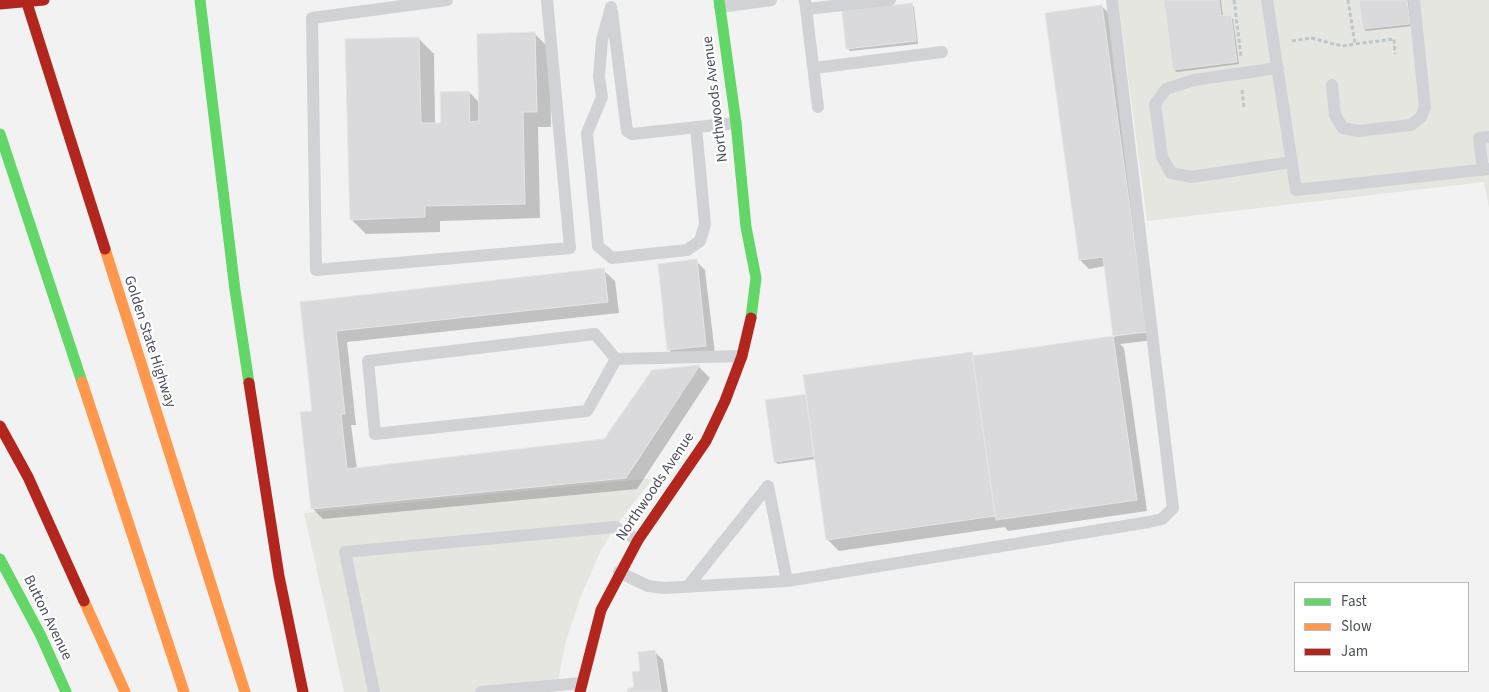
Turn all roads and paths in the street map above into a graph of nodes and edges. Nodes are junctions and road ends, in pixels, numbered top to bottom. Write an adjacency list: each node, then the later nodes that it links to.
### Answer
1 (26, 0): 42 (main road, Golden State Highway)
2 (44, 0): 12 (main road)
3 (200, 0): 43 (main road)
4 (447, 0): 5 (lane)
5 (547, 0)
6 (771, 0): 14 (lane)
7 (890, 0): 15 (lane)
8 (1112, 0): 36 (lane)
9 (1267, 0): 21 (lane)
10 (1348, 0): 17 (path)
11 (1414, 0): 22 (lane)
12 (0, 4)
13 (612, 4): 25 (lane); 25 (lane)
14 (720, 4): 24 (main road, Northwoods Avenue)
15 (806, 4): 20 (lane)
16 (1292, 41): 17 (path)
17 (1355, 44): 19 (path)
18 (942, 52): 20 (lane)
19 (1395, 54)
20 (814, 68): 23 (lane)
21 (1278, 68): 28 (lane); 28 (lane)
22 (1332, 84)
23 (818, 107)
24 (736, 123): 25 (lane); 30 (main road, Northwoods Avenue)
25 (696, 127)
26 (0, 134): 41 (main road)
27 (1484, 138): 29 (lane)
28 (1292, 162): 29 (lane)
29 (1486, 170)
30 (742, 356): 31 (lane); 33 (main road, Northwoods Avenue)
31 (616, 359): 31 (lane)
32 (0, 426): 40 (main road)
33 (638, 540): 35 (main road, Northwoods Avenue); 44 (lane)
34 (2, 566): 39 (main road, Button Avenue)
35 (619, 572): 37 (lane); 38 (main road, Northwoods Avenue)
36 (787, 581): 37 (lane); 37 (lane)
37 (688, 586)
38 (581, 687): 45 (lane)
39 (66, 692)
40 (125, 692)
41 (184, 692)
42 (245, 692)
43 (303, 692)
44 (374, 692)
45 (481, 692)

